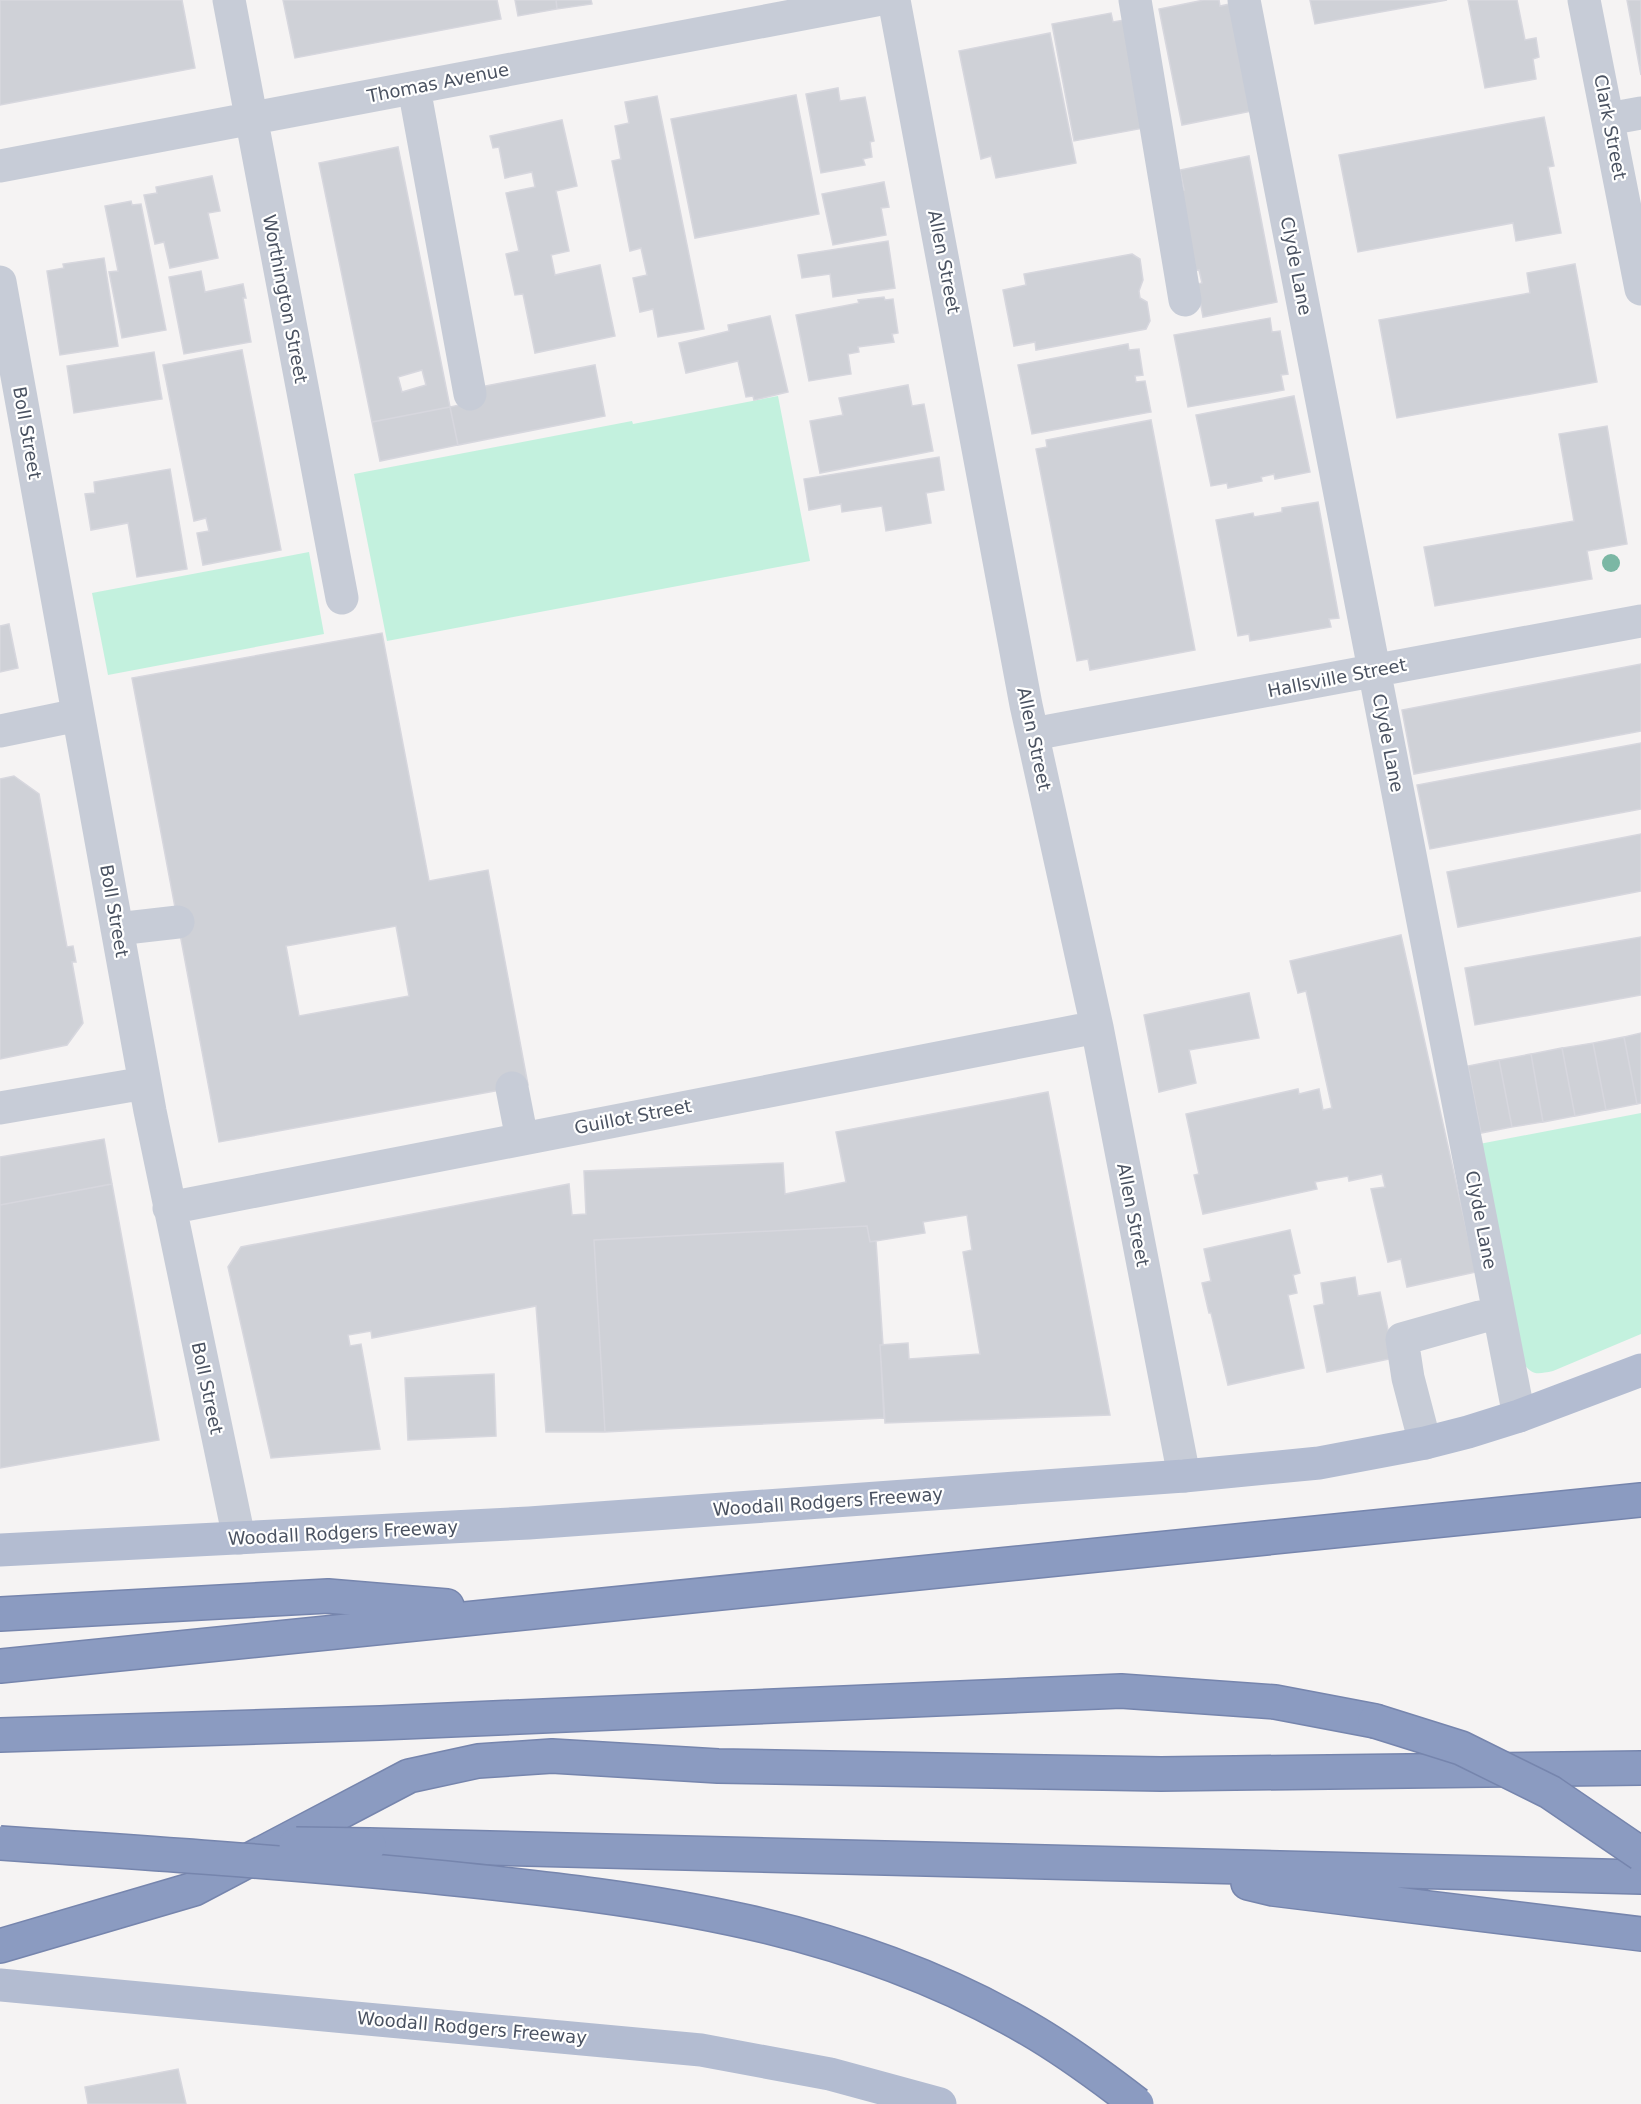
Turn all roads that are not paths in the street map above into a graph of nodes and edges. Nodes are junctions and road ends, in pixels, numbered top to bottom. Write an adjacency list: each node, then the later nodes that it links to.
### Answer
1 (229, 0): 9 (street, Worthington Street)
2 (876, 0): 7 (street, Thomas Avenue)
3 (894, 0): 21 (street, Allen Street)
4 (1135, 0): 14 (street)
5 (1244, 0): 18 (street, Clyde Lane)
6 (1584, 0): 10 (street, Clark Street)
7 (414, 87): 9 (street, Thomas Avenue); 15 (street)
8 (1641, 113): 10 (street)
9 (251, 118): 11 (street, Thomas Avenue); 16 (street, Worthington Street)
10 (1608, 119): 13 (street, Clark Street)
11 (0, 166)
12 (0, 282): 19 (street, Boll Street)
13 (1641, 289)
14 (1185, 300)
15 (470, 394)
16 (342, 598)
17 (1641, 621): 18 (street, Hallsville Street)
18 (1374, 671): 21 (street, Hallsville Street); 30 (street, Clyde Lane)
19 (78, 715): 20 (street); 23 (street, Boll Street)
20 (0, 731)
21 (1033, 734): 24 (street, Allen Street)
22 (178, 922): 23 (street)
23 (117, 929): 25 (street, Boll Street)
24 (1097, 1027): 28 (street, Guillot Street); 34 (street, Allen Street)
25 (145, 1083): 27 (street); 29 (street, Boll Street)
26 (512, 1088): 28 (street)
27 (0, 1108)
28 (522, 1139): 29 (street, Guillot Street)
29 (169, 1208): 36 (street, Boll Street)
30 (1499, 1314): 32 (street, Clyde Lane); 33 (street)
31 (1641, 1370): 32 (main road, Woodall Rodgers Freeway)
32 (1519, 1416): 33 (main road, Woodall Rodgers Freeway)
33 (1425, 1443): 34 (main road, Woodall Rodgers Freeway)
34 (1184, 1476): 36 (main road, Woodall Rodgers Freeway)
35 (1641, 1500): 38 (highway)
36 (239, 1538): 37 (main road, Woodall Rodgers Freeway)
37 (0, 1550)
38 (519, 1612): 39 (highway); 40 (highway)
39 (0, 1614)
40 (0, 1666)
41 (0, 1735): 44 (highway, bridge)
42 (1641, 1768): 48 (highway, bridge)
43 (0, 1841): 45 (highway, bridge); 51 (highway, bridge)
44 (1641, 1854)
45 (1182, 1866): 46 (highway); 47 (highway)
46 (1641, 1876)
47 (1641, 1934)
48 (0, 1946)
49 (0, 1985): 50 (main road, Woodall Rodgers Freeway)
50 (940, 2104)
51 (1137, 2104)

